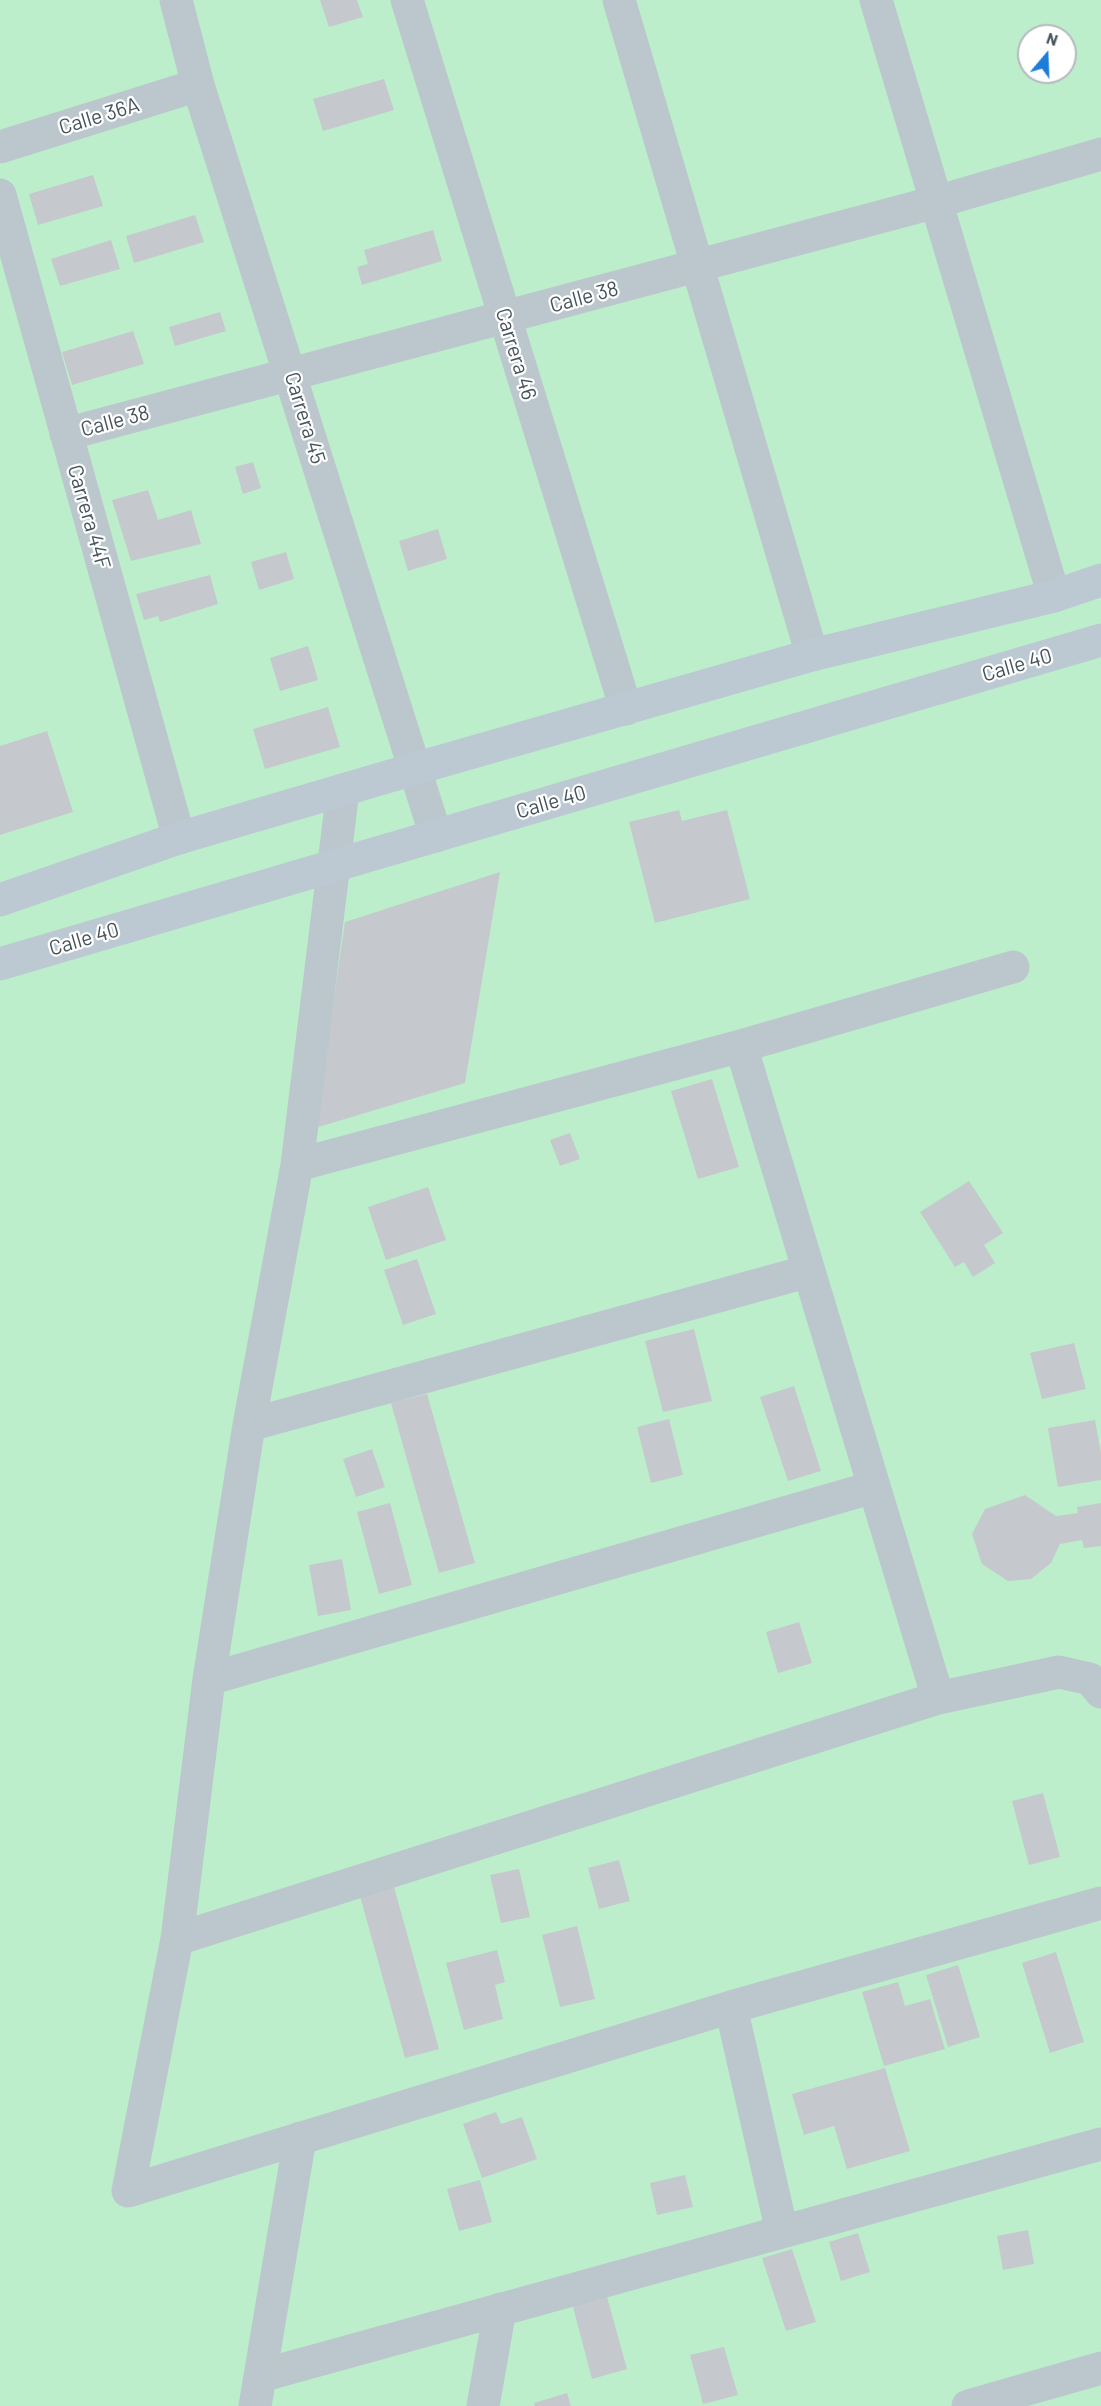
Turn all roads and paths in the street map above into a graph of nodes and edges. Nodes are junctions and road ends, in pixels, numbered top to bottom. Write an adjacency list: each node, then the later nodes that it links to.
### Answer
1 (176, 0): 5 (street, Carrera 45)
2 (407, 0): 12 (street, Carrera 46)
3 (619, 0): 11 (street)
4 (876, 0): 9 (street)
5 (198, 85): 6 (street, Calle 36A); 13 (street, Carrera 45)
6 (0, 147)
7 (1101, 154): 9 (street, Calle 38)
8 (0, 195): 10 (street, Carrera 44F)
9 (936, 202): 11 (street, Calle 38); 16 (street)
10 (5, 240): 14 (street, Carrera 44F)
11 (698, 267): 12 (street, Calle 38); 18 (street)
12 (505, 318): 13 (street, Calle 38); 19 (street, Carrera 46)
13 (291, 374): 14 (street, Calle 38); 20 (street, Carrera 45)
14 (66, 434): 23 (street, Carrera 44F)
15 (1101, 580): 16 (main road)
16 (1054, 596): 18 (main road)
17 (1101, 640): 22 (main road, Calle 40)
18 (812, 655): 19 (main road)
19 (626, 709): 20 (main road)
20 (414, 769): 21 (main road); 22 (street, Carrera 45)
21 (343, 790): 23 (main road); 24 (street)
22 (436, 836): 24 (main road, Calle 40)
23 (179, 838): 25 (main road)
24 (335, 866): 26 (main road, Calle 40); 29 (street)
25 (0, 899)
26 (0, 964)
27 (1012, 968): 28 (street)
28 (741, 1046): 29 (street); 30 (street)
29 (297, 1165): 31 (street)
30 (808, 1271): 31 (street); 32 (street)
31 (249, 1425): 33 (street)
32 (874, 1487): 33 (street); 35 (street)
33 (209, 1679): 37 (street)
34 (1101, 1692): 35 (street)
35 (938, 1698): 37 (street)
36 (1101, 1903): 38 (street)
37 (177, 1939): 39 (street)
38 (731, 2007): 39 (street); 41 (street)
39 (300, 2138): 44 (street)
40 (1101, 2144): 41 (street)
41 (782, 2232): 42 (street)
42 (500, 2309): 44 (street); 45 (street)
43 (1101, 2368): 46 (street)
44 (257, 2391)
45 (483, 2406)
46 (968, 2406)

